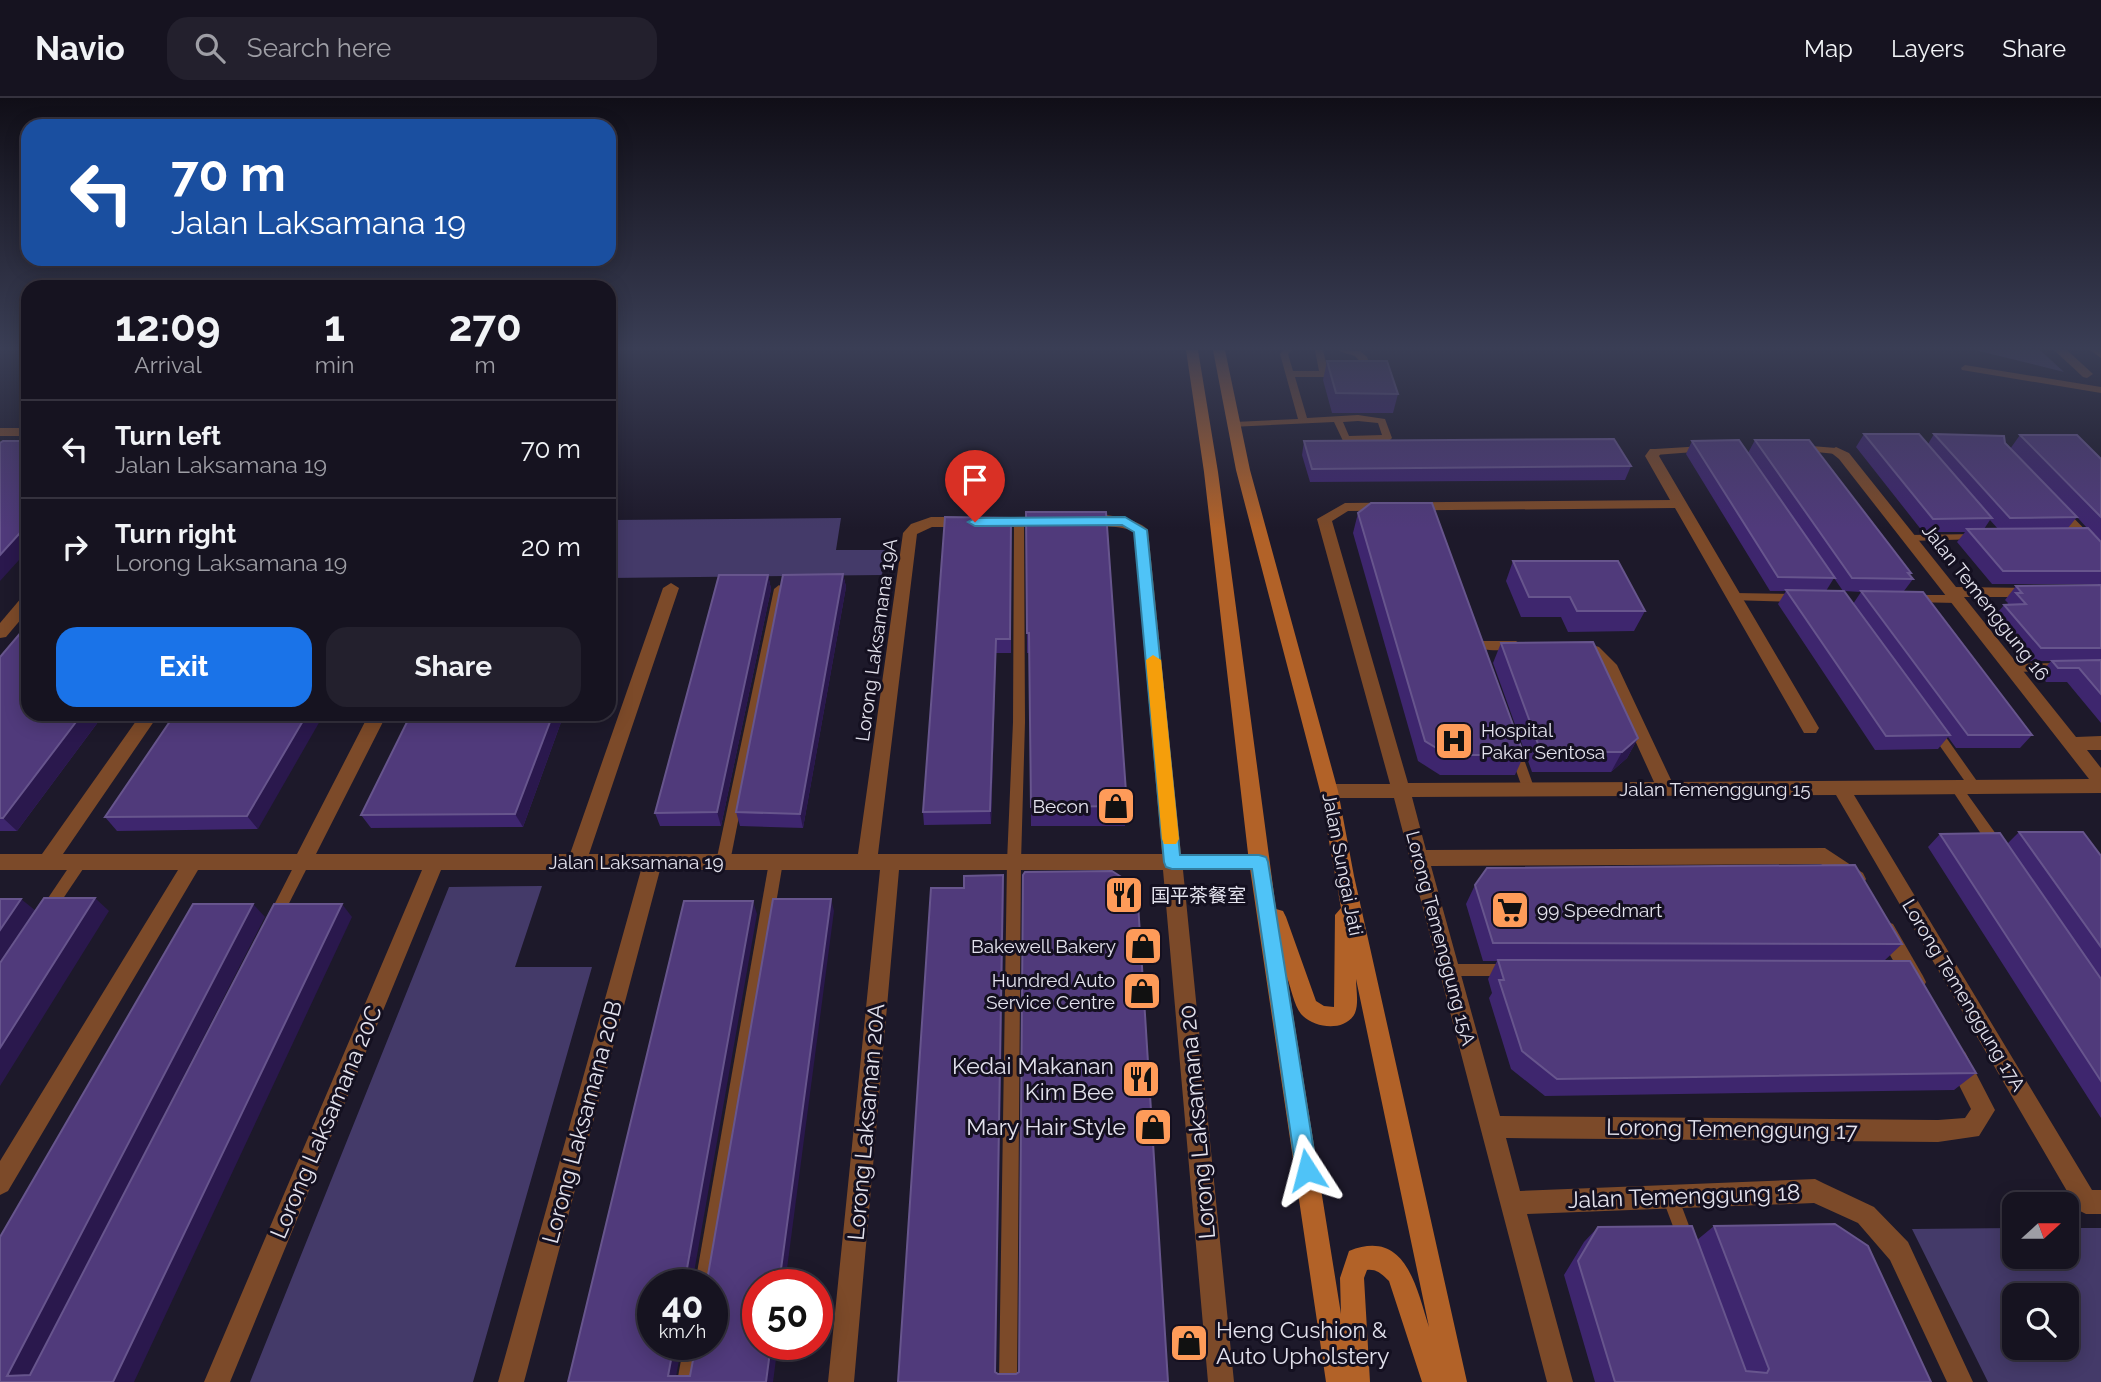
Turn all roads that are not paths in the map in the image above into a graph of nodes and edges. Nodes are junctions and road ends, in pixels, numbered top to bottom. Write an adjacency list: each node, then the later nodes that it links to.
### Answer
1 (1201, 410): 64 (main road)
2 (1231, 410): 6 (main road, Jalan Sungai Jati)
3 (1300, 410): 5 (lane)
4 (1337, 419): 4 (lane); 5 (lane)
5 (1303, 421): 6 (lane)
6 (1234, 425): 47 (main road, Jalan Sungai Jati)
7 (21, 432): 8 (street)
8 (1, 433)
9 (1785, 448): 11 (lane)
10 (1722, 449): 12 (lane)
11 (1836, 451): 18 (street, Jalan Temenggung 16)
12 (1655, 452): 14 (street)
13 (2047, 499): 19 (street)
14 (1679, 504): 24 (street); 48 (street, Lorong Temenggung 15A)
15 (1019, 522): 16 (street, Lorong Laksamana 19A); 60 (street, Lorong Laksamana 19A); 61 (lane)
16 (1141, 530): 62 (street, Lorong Laksamana 20)
17 (1983, 537): 18 (lane)
18 (1909, 538): 23 (street, Jalan Temenggung 16)
19 (2101, 555)
20 (671, 587): 56 (street)
21 (779, 589): 58 (lane)
22 (2046, 592): 23 (street)
23 (1954, 595): 26 (lane); 33 (street, Jalan Temenggung 16)
24 (1734, 597): 25 (lane); 37 (street)
25 (1813, 598)
26 (1905, 598)
27 (21, 608): 28 (street)
28 (2, 628)
29 (1473, 632): 30 (lane)
30 (1533, 645)
31 (1588, 649): 45 (street)
32 (2075, 667): 33 (lane)
33 (2011, 668): 40 (street, Jalan Temenggung 16)
34 (1927, 720): 43 (lane)
35 (145, 721): 51 (street)
36 (374, 721): 54 (street)
37 (1810, 728)
38 (1512, 742): 46 (lane)
39 (2101, 743): 40 (street)
40 (2071, 744): 41 (street, Jalan Temenggung 16)
41 (2101, 784): 43 (street, Jalan Temenggung 15)
42 (1956, 787): 43 (street, Jalan Temenggung 15); 44 (street, Jalan Temenggung 15); 49 (lane)
43 (1975, 787)
44 (1841, 788): 45 (street, Jalan Temenggung 15); 75 (street, Lorong Temenggung 17A)
45 (1666, 789): 46 (street, Jalan Temenggung 15)
46 (1529, 790): 48 (street, Jalan Temenggung 15)
47 (1329, 791): 48 (street, Jalan Temenggung 15); 65 (main road, Jalan Sungai Jati)
48 (1401, 791): 50 (street, Lorong Temenggung 15A)
49 (2001, 854)
50 (1420, 858): 68 (street, Lorong Temenggung 15A); 70 (street)
51 (48, 862): 52 (street, Jalan Laksamana 19); 63 (street, Jalan Laksamana 19)
52 (80, 862): 53 (street, Jalan Laksamana 19); 66 (lane)
53 (193, 862): 54 (street, Jalan Laksamana 19); 73 (street)
54 (303, 862): 55 (street, Jalan Laksamana 19); 67 (lane)
55 (435, 862): 56 (street, Jalan Laksamana 19); 80 (street, Lorong Laksamana 20C)
56 (577, 862): 57 (street, Jalan Laksamana 19)
57 (653, 862): 58 (street, Jalan Laksamana 19); 81 (street, Lorong Laksamana 20B)
58 (723, 862): 59 (street, Jalan Laksamana 19)
59 (776, 862): 60 (street, Jalan Laksamana 19); 78 (lane)
60 (879, 862): 61 (street, Jalan Laksamana 19); 83 (street, Lorong Laksaman 20A)
61 (1014, 862): 62 (street, Jalan Laksamana 19); 84 (lane)
62 (1172, 862): 64 (street, Jalan Laksamana 19); 85 (street, Lorong Laksamana 20)
63 (4, 864)
64 (1261, 870): 65 (main road); 86 (main road)
65 (1344, 876): 89 (main road, Jalan Sungai Jati)
66 (36, 927)
67 (267, 932)
68 (1450, 970): 69 (lane); 72 (street, Lorong Temenggung 15A)
69 (1520, 970)
70 (1923, 994)
71 (1947, 1041): 72 (street, Lorong Temenggung 17)
72 (1492, 1127): 76 (street, Lorong Temenggung 15A)
73 (0, 1183)
74 (1670, 1196): 76 (street, Jalan Temenggung 18); 77 (lane); 91 (street, Jalan Temenggung 18)
75 (2094, 1202)
76 (1513, 1203): 90 (street, Lorong Temenggung 15A)
77 (1694, 1262)
78 (706, 1269)
79 (689, 1360): 82 (lane)
80 (217, 1382)
81 (512, 1382)
82 (686, 1382)
83 (841, 1382)
84 (1008, 1382)
85 (1221, 1382)
86 (1339, 1382)
87 (1357, 1382): 88 (main road)
88 (1435, 1382)
89 (1454, 1382)
90 (1560, 1382)
91 (1960, 1382)

